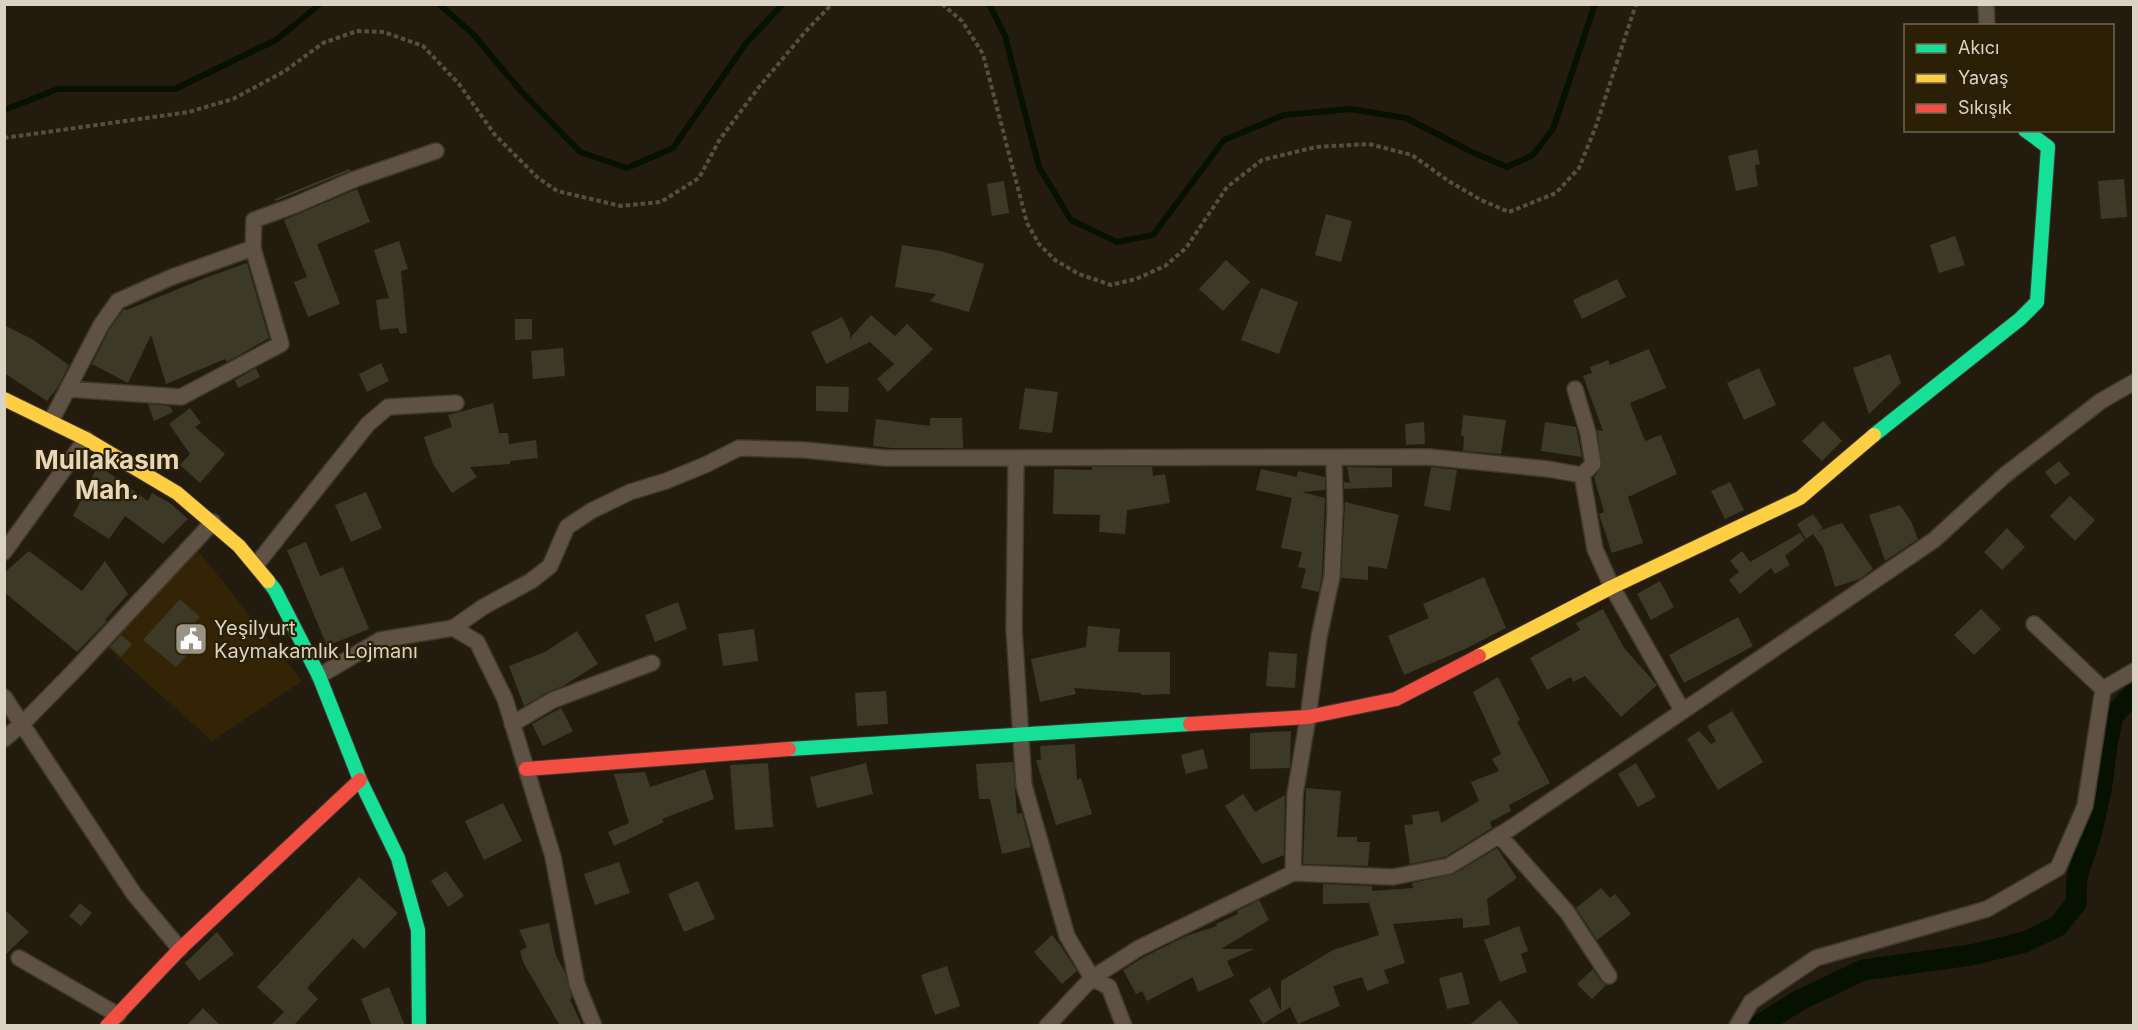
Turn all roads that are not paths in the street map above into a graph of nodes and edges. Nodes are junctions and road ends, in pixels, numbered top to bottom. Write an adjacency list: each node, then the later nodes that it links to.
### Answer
1 (1986, 4): 2 (street)
2 (1987, 24)
3 (2028, 132): 19 (street)
4 (436, 151): 5 (street)
5 (253, 248): 7 (street); 7 (street)
6 (2133, 382): 27 (street)
7 (68, 389): 11 (street)
8 (1575, 389): 15 (street)
9 (4, 399): 11 (street)
10 (456, 403): 18 (street)
11 (51, 421): 12 (street)
12 (86, 439): 16 (street); 17 (street)
13 (1016, 458): 14 (street); 21 (street); 31 (street)
14 (1334, 458): 15 (street); 28 (street)
15 (1581, 475): 19 (street)
16 (213, 522): 18 (street); 29 (street)
17 (4, 552)
18 (256, 565): 24 (street)
19 (1612, 587): 27 (street); 28 (street)
20 (2034, 624): 25 (street)
21 (453, 628): 24 (street); 30 (street)
22 (652, 663): 30 (street)
23 (2133, 671): 25 (street)
24 (318, 676): 34 (street)
25 (2103, 689): 46 (street)
26 (4, 697): 29 (street)
27 (1682, 710): 35 (street)
28 (1308, 717): 31 (street); 36 (street)
29 (23, 723): 32 (street); 37 (street)
30 (512, 724): 33 (street)
31 (1022, 733): 33 (street); 40 (street)
32 (4, 739)
33 (526, 769): 43 (street)
34 (360, 780): 37 (street); 42 (street)
35 (1499, 835): 36 (street); 39 (street)
36 (1293, 873): 40 (street)
37 (180, 949): 41 (street)
38 (19, 958): 41 (street)
39 (1609, 976)
40 (1092, 978): 44 (street); 45 (street)
41 (117, 1021)
42 (419, 1026)
43 (594, 1026)
44 (1047, 1026)
45 (1124, 1026)
46 (1737, 1026)

